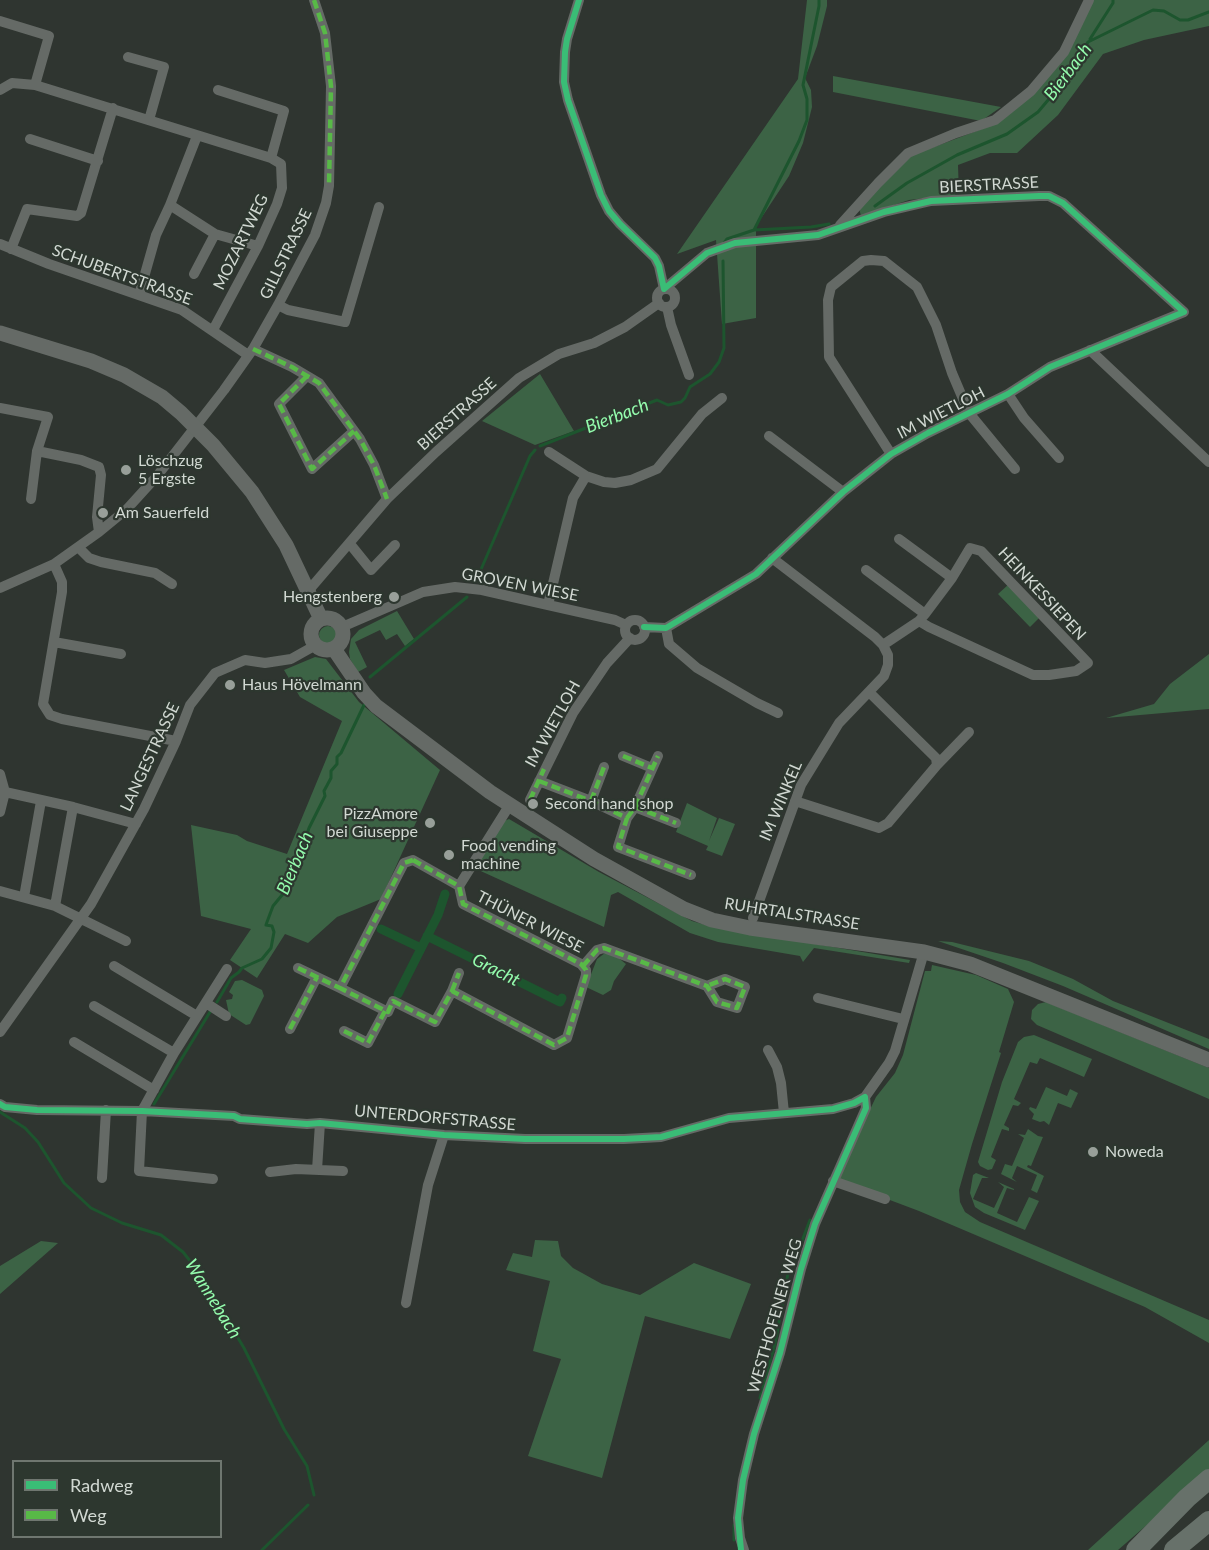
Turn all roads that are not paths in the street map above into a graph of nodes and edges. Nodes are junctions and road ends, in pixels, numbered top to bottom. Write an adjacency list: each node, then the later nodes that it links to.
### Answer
1 (314, 0): 25 (street, GILLSTRASSE)
2 (579, 0): 23 (street)
3 (1089, 0): 17 (street)
4 (0, 21): 6 (street)
5 (128, 57): 10 (street)
6 (35, 84): 7 (street); 9 (street)
7 (0, 90)
8 (218, 90): 13 (street)
9 (113, 108): 10 (street); 14 (street)
10 (149, 120): 11 (street)
11 (197, 136): 13 (street); 15 (street)
12 (30, 140): 14 (street)
13 (271, 158): 20 (street, MOZARTWEG)
14 (98, 162): 21 (street)
15 (170, 205): 18 (street); 24 (street)
16 (379, 207): 25 (street)
17 (838, 228): 23 (street, BIERSTRASSE); 27 (street, BIERSTRASSE)
18 (215, 234): 20 (street); 22 (street)
19 (0, 244): 21 (street, SCHUBERTSTRASSE)
20 (258, 246): 28 (street, MOZARTWEG)
21 (11, 249): 24 (street, SCHUBERTSTRASSE)
22 (194, 274)
23 (664, 289): 26 (street)
24 (139, 295): 28 (street, SCHUBERTSTRASSE)
25 (278, 305): 31 (street, GILLSTRASSE)
26 (663, 305): 32 (street); 50 (street, BIERSTRASSE)
27 (1184, 312): 30 (street, IM WIETLOH)
28 (213, 330): 31 (street, SCHUBERTSTRASSE)
29 (0, 333): 38 (main road)
30 (1090, 350): 34 (street, IM WIETLOH); 45 (street)
31 (251, 352): 33 (street, SCHUBERTSTRASSE); 38 (street, GILLSTRASSE)
32 (689, 375)
33 (307, 376): 39 (street, SCHUBERTSTRASSE); 39 (street)
34 (1008, 394): 37 (street, IM WIETLOH); 44 (street, IM WIETLOH)
35 (722, 398): 47 (street)
36 (0, 408): 41 (street)
37 (969, 413): 43 (street, IM WIETLOH); 43 (street); 46 (street, IM WIETLOH)
38 (196, 427): 51 (street, GILLSTRASSE); 62 (main road)
39 (354, 431): 50 (street, SCHUBERTSTRASSE)
40 (768, 436): 48 (street)
41 (37, 451): 49 (street); 51 (street)
42 (549, 452): 47 (street)
43 (891, 454): 48 (street, IM WIETLOH)
44 (1059, 458)
45 (1209, 462)
46 (1015, 469)
47 (586, 476): 63 (street)
48 (843, 492): 56 (street, IM WIETLOH)
49 (31, 499)
50 (387, 499): 53 (street, BIERSTRASSE)
51 (99, 532): 55 (street, GILLSTRASSE)
52 (899, 539): 59 (street)
53 (350, 544): 54 (street); 62 (street, BIERSTRASSE)
54 (396, 545)
55 (79, 548): 57 (street, GILLSTRASSE); 60 (street)
56 (772, 558): 69 (street, IM WIETLOH); 73 (street)
57 (54, 564): 61 (street, GILLSTRASSE); 71 (street)
58 (866, 570): 64 (street)
59 (952, 578): 64 (street); 64 (street, HEINKESSIEPEN)
60 (172, 584)
61 (0, 588)
62 (309, 590): 65 (main road)
63 (548, 605): 66 (street, GROVEN WIESE); 67 (street, GROVEN WIESE)
64 (922, 618): 73 (street)
65 (321, 619): 67 (main road); 72 (main road)
66 (626, 625): 68 (street, GROVEN WIESE); 70 (street)
67 (342, 627): 74 (main road)
68 (644, 627): 69 (street); 70 (street)
69 (666, 627): 77 (street)
70 (630, 638): 86 (street, IM WIETLOH)
71 (54, 642): 75 (street); 79 (street)
72 (316, 645): 74 (main road); 79 (street, LANGESTRASSE)
73 (883, 645): 76 (street, IM WINKEL)
74 (334, 649): 92 (main road, RUHRTALSTRASSE)
75 (122, 654)
76 (869, 692): 82 (street); 91 (street, IM WINKEL)
77 (778, 713)
78 (969, 732): 82 (street)
79 (176, 741): 98 (street, LANGESTRASSE)
80 (623, 756): 84 (street)
81 (658, 756): 84 (street)
82 (937, 765): 91 (street)
83 (604, 767): 90 (street)
84 (652, 768): 94 (street)
85 (0, 774): 87 (street)
86 (539, 781): 88 (street, IM WIETLOH); 90 (street)
87 (4, 792): 89 (street); 95 (street)
88 (530, 800)
89 (41, 801): 93 (street); 102 (street)
90 (591, 801): 96 (street)
91 (795, 801): 104 (street, IM WINKEL)
92 (509, 806): 100 (street, THÜNER WIESE); 107 (main road, RUHRTALSTRASSE)
93 (73, 807): 98 (street); 103 (street)
94 (635, 807): 96 (street); 97 (street)
95 (0, 812)
96 (627, 818): 99 (street)
97 (676, 823)
98 (136, 824): 105 (street, LANGESTRASSE)
99 (691, 875)
100 (459, 885): 109 (street, THÜNER WIESE); 115 (street)
101 (0, 891): 102 (street)
102 (24, 897): 103 (street)
103 (55, 906): 105 (street)
104 (753, 918)
105 (81, 920): 106 (street); 124 (street, LANGESTRASSE)
106 (126, 941)
107 (924, 952): 121 (street); 128 (main road, RUHRTALSTRASSE)
108 (114, 966): 120 (street)
109 (583, 966): 114 (street); 116 (street, THÜNER WIESE)
110 (298, 968): 113 (street)
111 (227, 969): 120 (street)
112 (459, 973): 116 (street)
113 (317, 977): 115 (street); 122 (street)
114 (707, 987)
115 (340, 988): 119 (street)
116 (452, 991): 119 (street)
117 (818, 998): 121 (street)
118 (94, 1006): 127 (street)
119 (385, 1011): 123 (street)
120 (198, 1016): 127 (street)
121 (903, 1019): 130 (street)
122 (290, 1029)
123 (344, 1031)
124 (0, 1032)
125 (74, 1042): 129 (street)
126 (768, 1050): 134 (street)
127 (174, 1053): 129 (street)
128 (1209, 1060)
129 (154, 1090): 133 (street)
130 (865, 1097): 134 (street, UNTERDORFSTRASSE); 142 (street, WESTHOFENER WEG)
131 (0, 1104): 132 (street, UNTERDORFSTRASSE)
132 (106, 1110): 133 (street, UNTERDORFSTRASSE); 140 (street)
133 (142, 1111): 135 (street, UNTERDORFSTRASSE); 141 (street)
134 (784, 1113): 136 (street, UNTERDORFSTRASSE)
135 (320, 1123): 136 (street, UNTERDORFSTRASSE); 137 (street)
136 (444, 1135): 144 (street, UNTERDORFSTRASSE)
137 (317, 1170): 138 (street); 139 (street)
138 (270, 1172)
139 (343, 1172)
140 (102, 1178)
141 (213, 1179)
142 (833, 1181): 143 (street); 148 (street, WESTHOFENER WEG)
143 (885, 1199)
144 (406, 1303)
145 (1209, 1479): 149 (highway)
146 (1209, 1494): 150 (highway)
147 (1209, 1521): 151 (highway)
148 (744, 1550)
149 (1136, 1550)
150 (1141, 1550)
151 (1174, 1550)

